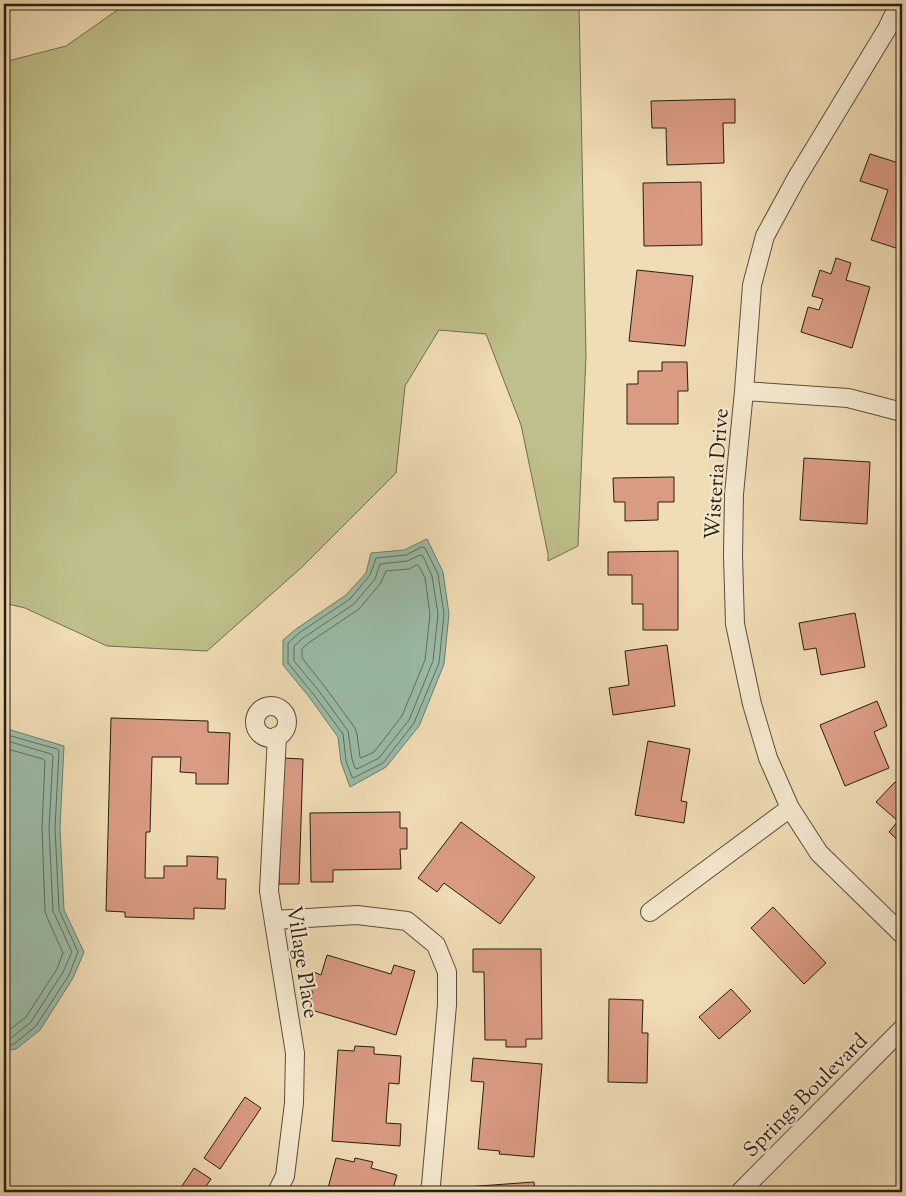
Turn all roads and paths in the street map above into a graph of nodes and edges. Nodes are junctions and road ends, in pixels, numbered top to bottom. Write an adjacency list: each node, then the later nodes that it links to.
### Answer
1 (899, 4): 2 (street, Wisteria Drive)
2 (744, 391): 3 (street); 5 (street, Wisteria Drive)
3 (902, 412)
4 (277, 736): 7 (street, Village Place)
5 (790, 808): 6 (street); 8 (street, Wisteria Drive)
6 (650, 912)
7 (274, 920): 10 (street); 11 (street, Village Place)
8 (902, 934)
9 (902, 1029): 12 (street, Springs Boulevard)
10 (431, 1190)
11 (277, 1192)
12 (740, 1192)

